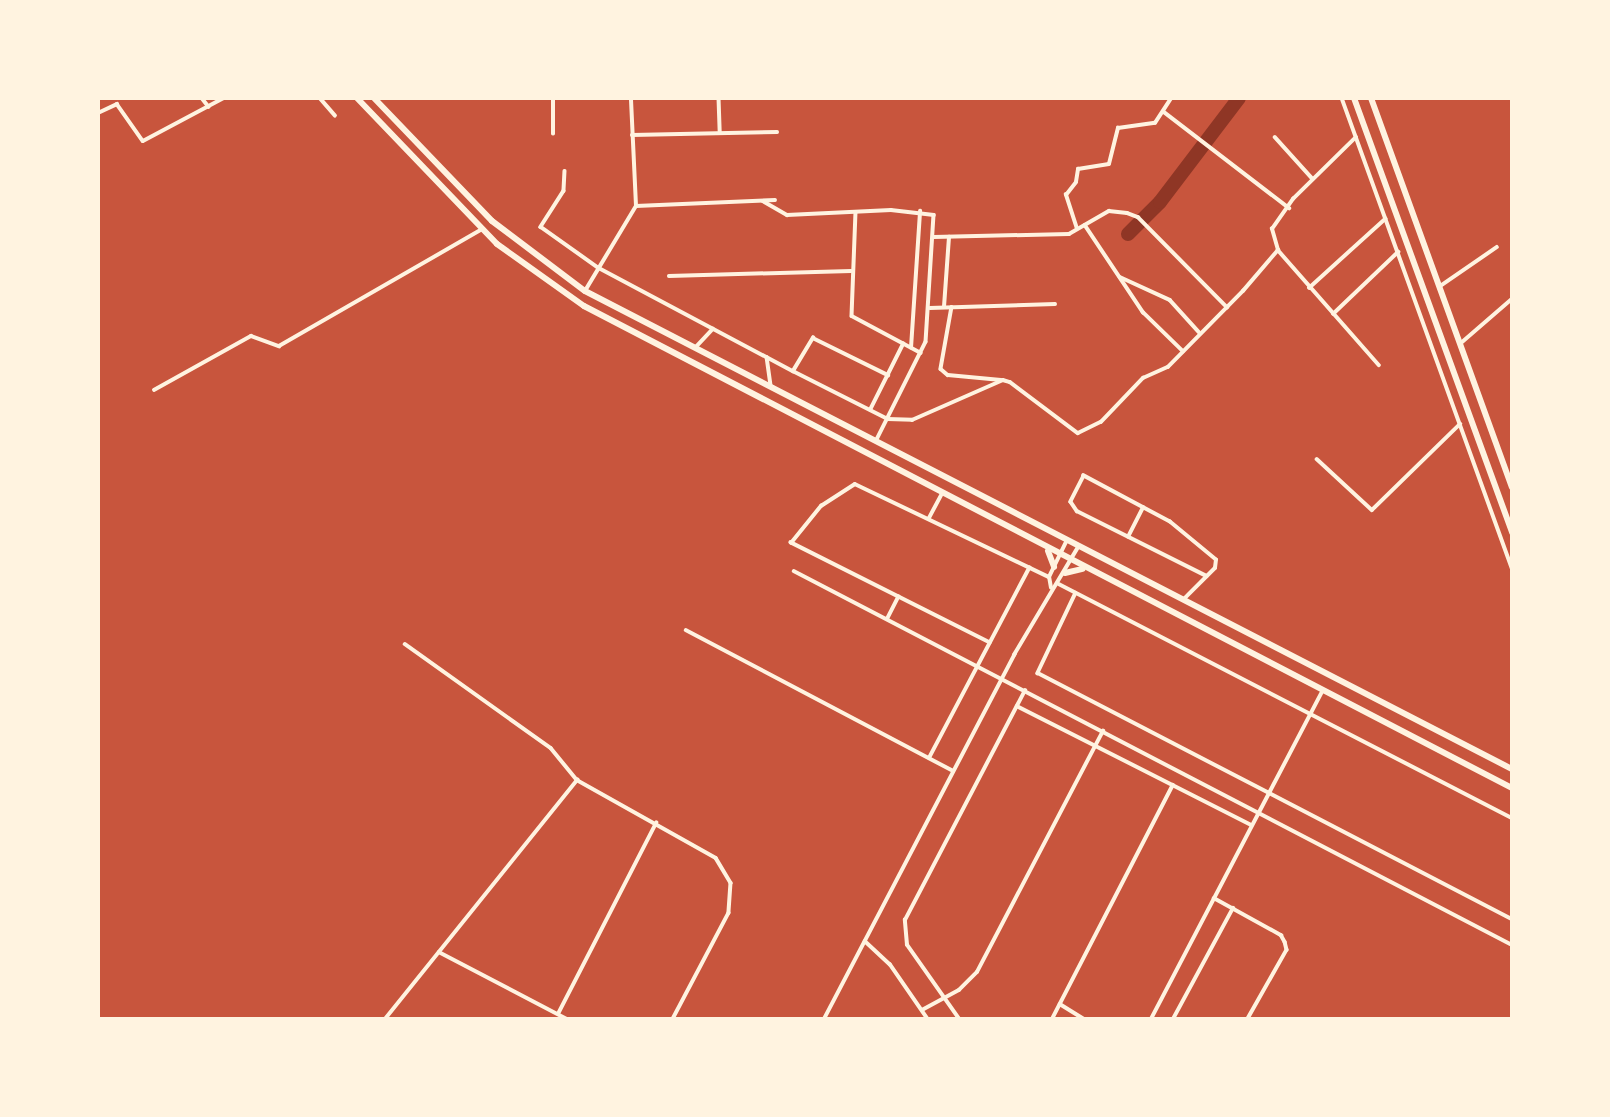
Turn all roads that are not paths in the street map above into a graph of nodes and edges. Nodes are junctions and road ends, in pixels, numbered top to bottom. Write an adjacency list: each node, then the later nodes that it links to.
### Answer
1 (202, 98): 13 (street)
2 (225, 98): 13 (street)
3 (320, 98): 16 (street)
4 (357, 98): 33 (main road)
5 (374, 98): 46 (main road)
6 (554, 98): 19 (street)
7 (631, 98): 20 (street)
8 (719, 98): 18 (street)
9 (1171, 98): 14 (street)
10 (1342, 98): 22 (street)
11 (1354, 98): 84 (main road)
12 (1371, 98): 44 (main road)
13 (209, 107): 15 (street)
14 (1164, 112): 28 (street); 34 (street)
15 (98, 113)
16 (335, 115)
17 (777, 132): 18 (street)
18 (720, 133): 20 (street)
19 (553, 134)
20 (632, 135): 27 (street)
21 (1275, 137): 24 (street)
22 (1356, 137): 24 (street); 31 (street)
23 (565, 171): 40 (street)
24 (1312, 178): 28 (street)
25 (775, 200): 26 (street)
26 (763, 201): 27 (street); 30 (street)
27 (636, 206): 40 (street)
28 (1289, 208): 38 (street)
29 (920, 211): 30 (street); 35 (street); 61 (street)
30 (856, 212): 41 (street)
31 (1385, 219): 39 (street); 45 (street)
32 (1085, 225): 34 (street); 43 (street); 51 (street)
33 (481, 230): 70 (main road); 74 (street)
34 (1077, 230): 36 (street)
35 (934, 237): 36 (street); 52 (street)
36 (949, 237): 49 (street)
37 (1497, 247): 44 (street)
38 (1278, 250): 45 (street); 51 (street)
39 (1398, 252): 55 (street); 77 (street)
40 (598, 268): 46 (street); 56 (street)
41 (851, 271): 42 (street); 58 (street)
42 (669, 276)
43 (1118, 276): 57 (street); 62 (street)
44 (1439, 287): 59 (main road)
45 (1309, 288): 55 (street)
46 (585, 291): 60 (main road)
47 (1512, 299): 53 (street)
48 (1055, 304): 50 (street)
49 (944, 307): 50 (street); 52 (street)
50 (952, 307): 71 (street)
51 (1227, 307): 57 (street)
52 (930, 308): 63 (street)
53 (1504, 309): 54 (street); 59 (street)
54 (1512, 309)
55 (1333, 314): 66 (street)
56 (713, 329): 60 (street); 64 (street)
57 (1199, 332): 62 (street)
58 (903, 344): 61 (street); 69 (street)
59 (1459, 345): 80 (main road)
60 (695, 348): 65 (main road)
61 (911, 348): 63 (street)
62 (1183, 351): 71 (street)
63 (921, 353): 76 (street)
64 (767, 358): 68 (street); 73 (street)
65 (723, 362): 67 (main road); 70 (main road)
66 (1379, 365)
67 (739, 370): 72 (main road); 73 (main road)
68 (793, 371): 69 (street); 75 (street)
69 (888, 375): 75 (street)
70 (715, 376): 72 (main road)
71 (1003, 380): 76 (street)
72 (732, 385): 81 (main road)
73 (771, 387): 78 (main road)
74 (154, 390)
75 (870, 410): 76 (street)
76 (888, 419): 78 (street)
77 (1460, 424): 79 (street); 93 (street)
78 (877, 441): 86 (main road)
79 (1318, 459)
80 (1512, 486)
81 (942, 494): 83 (street); 88 (main road)
82 (1143, 507): 85 (street); 85 (street); 97 (street)
83 (929, 518): 92 (street); 102 (street)
84 (1512, 533)
85 (1128, 537): 97 (street)
86 (1067, 540): 87 (main road); 89 (street)
87 (1079, 547): 90 (street); 103 (main road)
88 (1047, 550): 89 (main road); 91 (main road)
89 (1059, 556): 90 (main road); 91 (street)
90 (1072, 561): 95 (main road); 96 (street)
91 (1054, 566): 98 (street)
92 (1029, 568): 98 (street); 106 (street)
93 (1512, 568)
94 (794, 570): 104 (street)
95 (1088, 570): 96 (main road); 111 (main road)
96 (1065, 573): 99 (street)
97 (1207, 576): 103 (street)
98 (1049, 578): 100 (street)
99 (1059, 584): 100 (street); 101 (street)
100 (1051, 588): 109 (street)
101 (1076, 593): 113 (street); 122 (street)
102 (898, 597): 104 (street); 106 (street)
103 (1182, 601): 117 (main road)
104 (887, 619): 108 (street)
105 (686, 630): 116 (street)
106 (990, 643): 108 (street)
107 (405, 644): 119 (street)
108 (979, 666): 109 (street); 116 (street)
109 (1002, 678): 110 (street); 118 (street)
110 (1025, 690): 112 (street); 114 (street)
111 (1322, 692): 113 (street); 121 (main road)
112 (1017, 706): 115 (street); 133 (street)
113 (1310, 713): 122 (street); 124 (street)
114 (1103, 731): 115 (street); 123 (street)
115 (1095, 745): 120 (street); 133 (street)
116 (929, 758): 118 (street)
117 (1512, 769)
118 (953, 771): 130 (street)
119 (577, 780): 125 (street); 132 (street)
120 (1173, 785): 126 (street); 134 (street)
121 (1512, 788)
122 (1268, 792): 123 (street); 129 (street)
123 (1259, 810): 126 (street); 131 (street)
124 (1512, 818)
125 (656, 823): 136 (street); 139 (street)
126 (1252, 825): 127 (street)
127 (1214, 898): 128 (street); 145 (street)
128 (1233, 908): 146 (street); 147 (street)
129 (1512, 919)
130 (865, 940): 135 (street); 140 (street)
131 (1512, 945)
132 (439, 951): 136 (street); 137 (street)
133 (946, 998): 135 (street); 142 (street)
134 (1060, 1003): 143 (street); 144 (street)
135 (922, 1010): 141 (street)
136 (558, 1014): 138 (street)
137 (385, 1019)
138 (568, 1019)
139 (673, 1019)
140 (824, 1019)
141 (928, 1019)
142 (959, 1019)
143 (1052, 1019)
144 (1084, 1019)
145 (1151, 1019)
146 (1172, 1019)
147 (1248, 1019)

